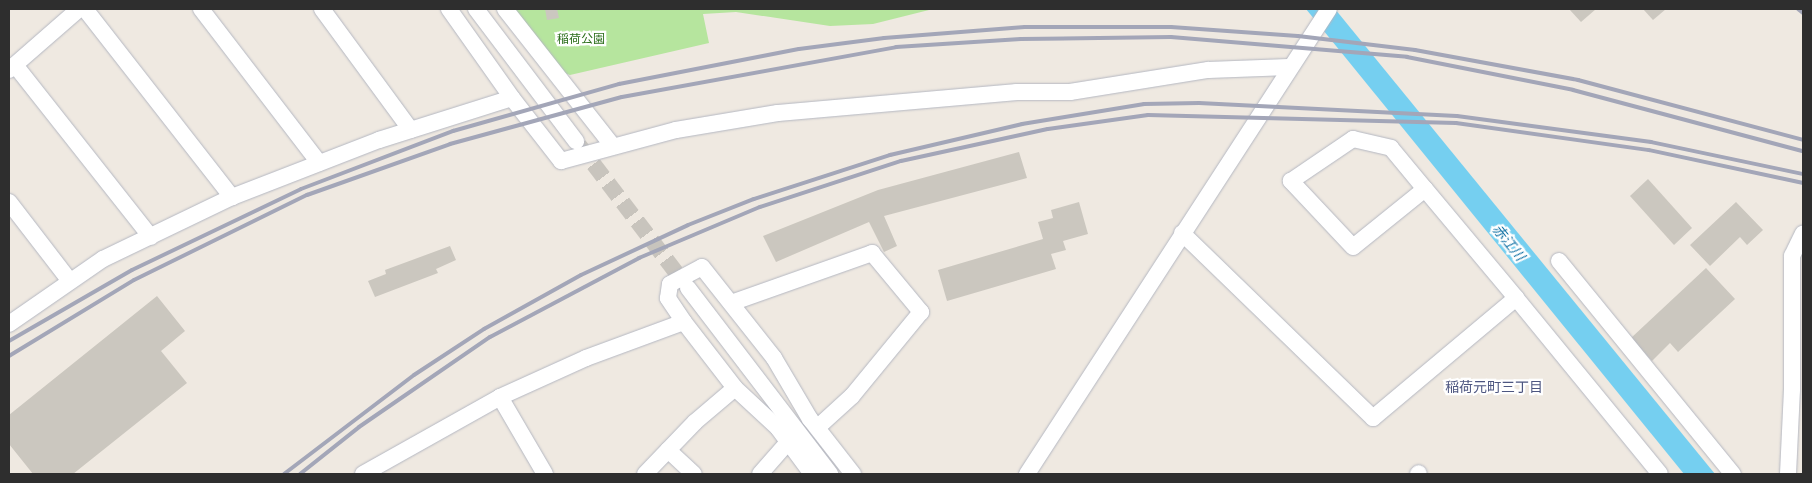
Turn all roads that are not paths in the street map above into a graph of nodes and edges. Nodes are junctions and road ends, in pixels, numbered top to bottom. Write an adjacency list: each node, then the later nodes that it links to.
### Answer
1 (79, 9): 10 (street)
2 (85, 9): 17 (street)
3 (201, 9): 15 (street)
4 (322, 9): 12 (street)
5 (450, 9): 11 (street)
6 (476, 9): 13 (street)
7 (505, 9): 14 (street)
8 (1329, 9): 9 (street)
9 (1289, 67): 14 (street); 19 (street)
10 (12, 68): 21 (street)
11 (512, 98): 12 (street); 14 (street)
12 (411, 130): 15 (street)
13 (576, 141)
14 (612, 145)
15 (319, 164): 17 (street)
16 (1425, 189): 16 (street); 25 (street)
17 (232, 197): 21 (street)
18 (9, 202): 23 (street)
19 (1182, 233): 25 (street); 42 (street)
20 (1803, 233): 45 (street)
21 (151, 237): 23 (street)
22 (1559, 261): 44 (street)
23 (69, 280): 28 (street)
24 (688, 288): 40 (street)
25 (1516, 298): 43 (street)
26 (730, 303): 27 (street); 31 (street); 31 (street)
27 (684, 322): 29 (street); 30 (street)
28 (9, 324)
29 (735, 388): 32 (street); 33 (street)
30 (500, 397): 34 (street); 35 (street)
31 (817, 428): 41 (street)
32 (788, 442): 38 (street); 39 (street)
33 (668, 450): 36 (street); 37 (street)
34 (363, 474)
35 (545, 474)
36 (645, 474)
37 (694, 474)
38 (760, 474)
39 (812, 474)
40 (830, 474)
41 (853, 474)
42 (1027, 474)
43 (1660, 474)
44 (1733, 474)
45 (1788, 474)

